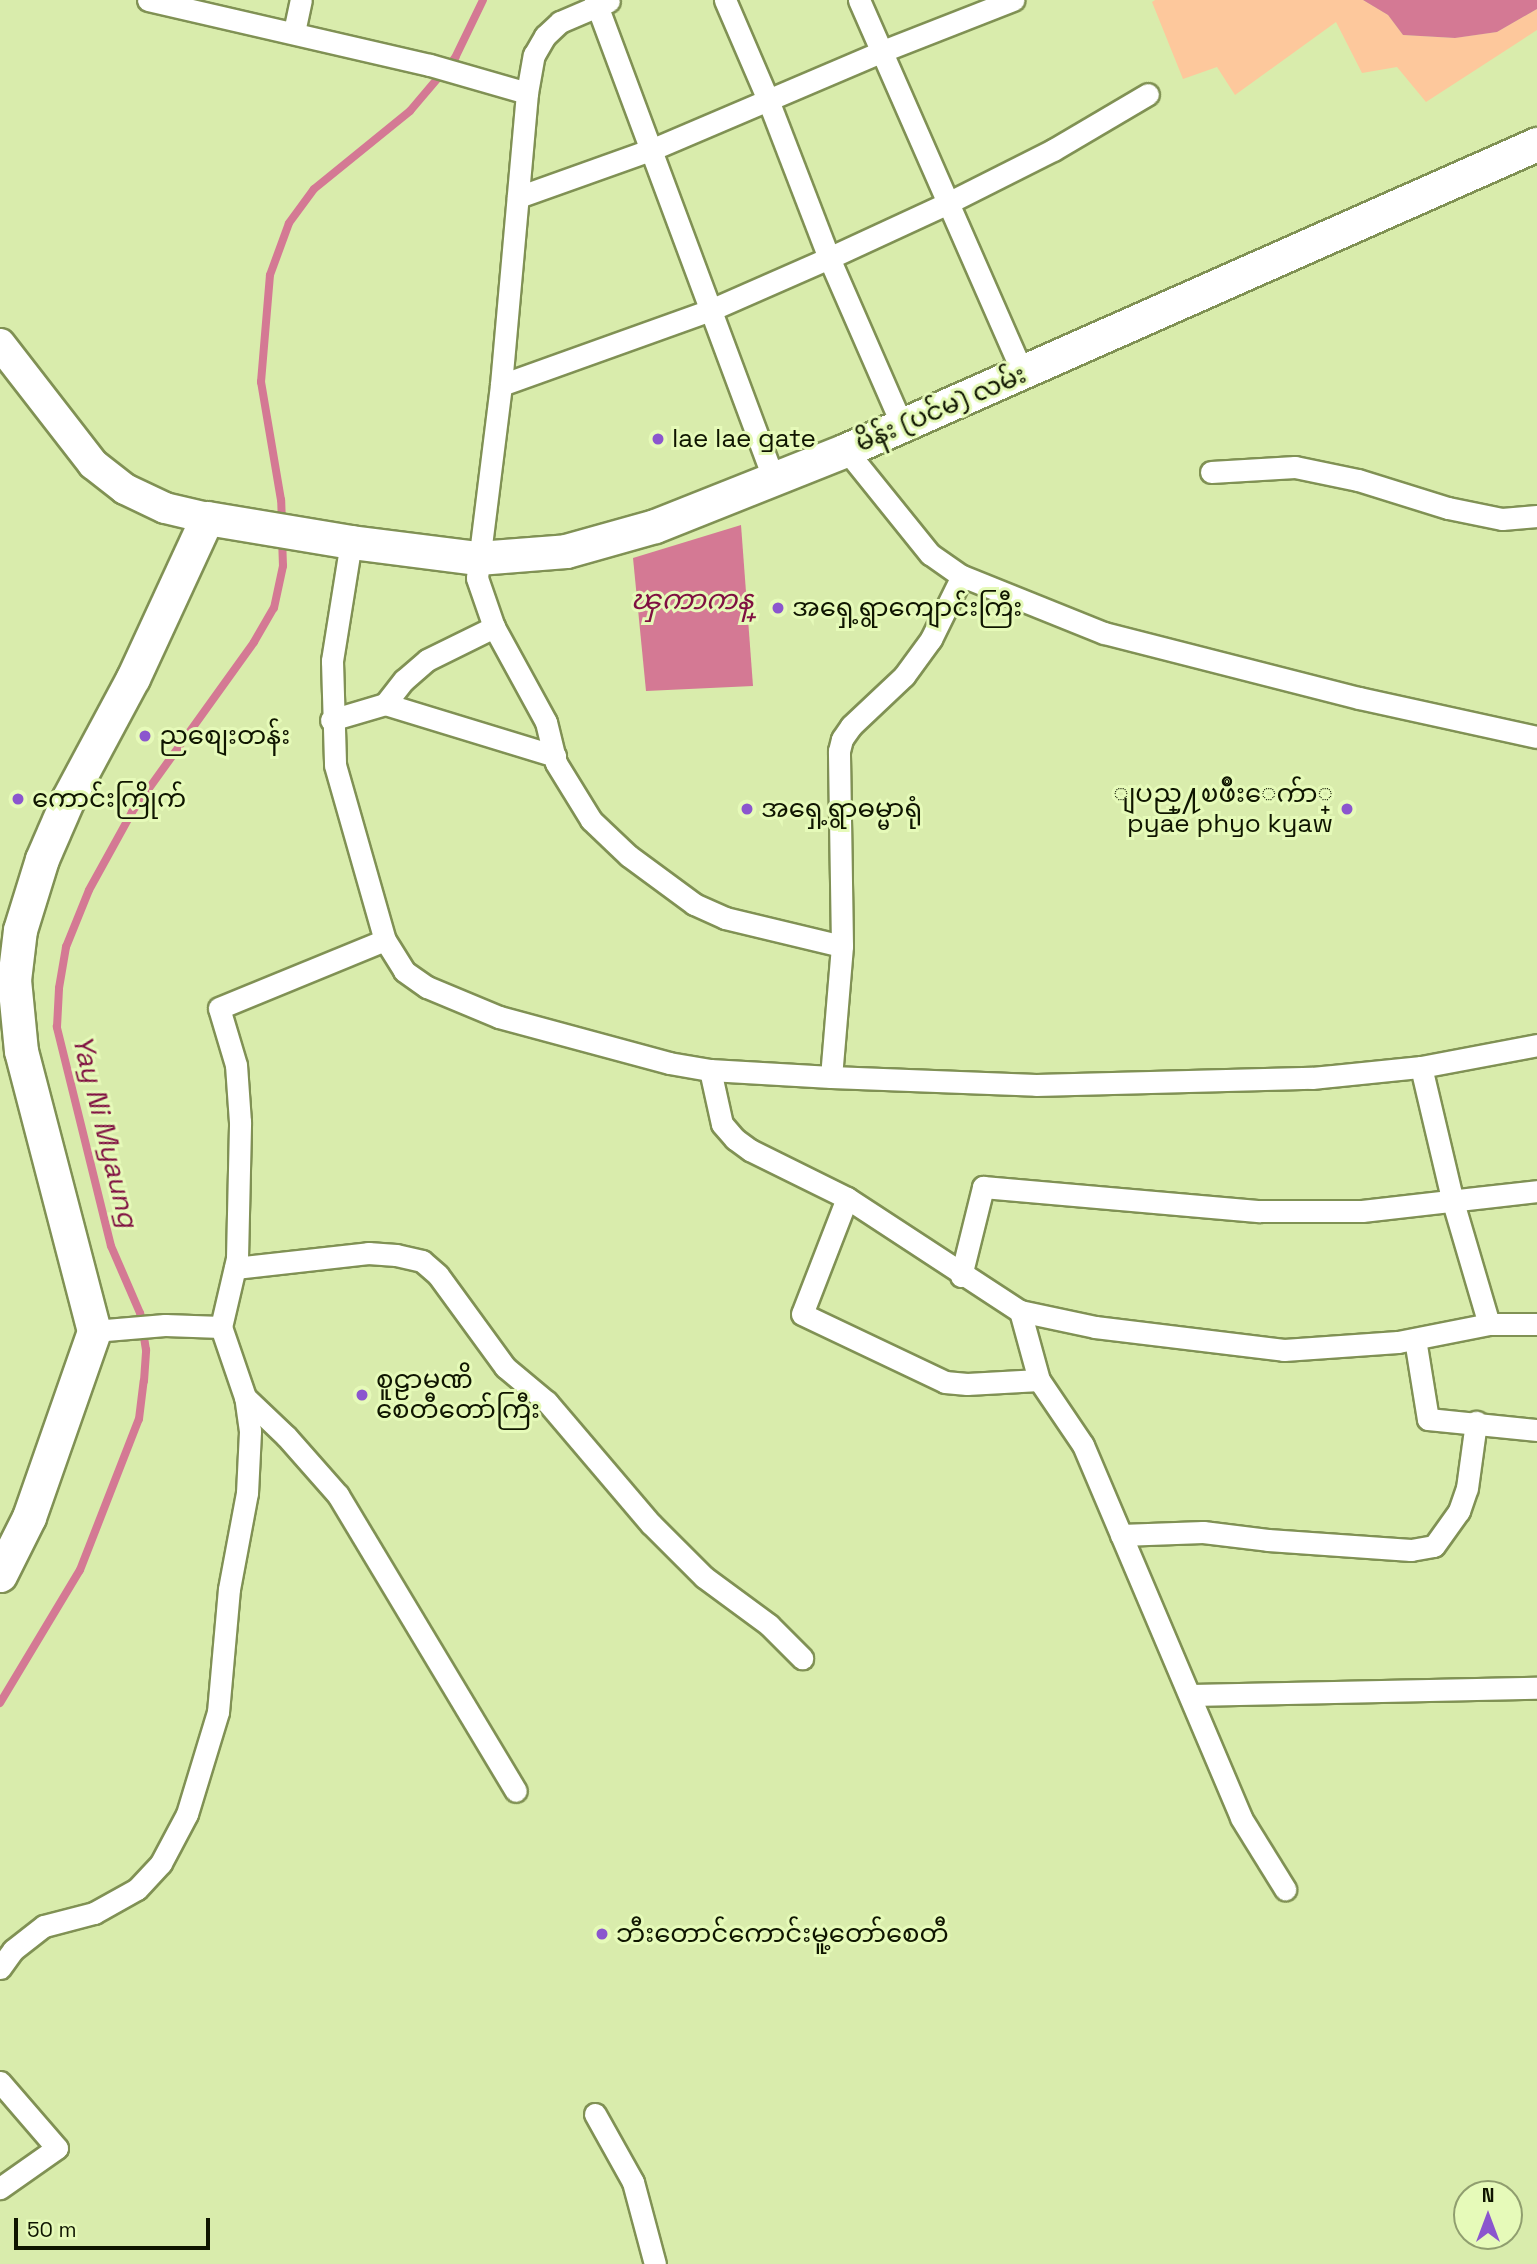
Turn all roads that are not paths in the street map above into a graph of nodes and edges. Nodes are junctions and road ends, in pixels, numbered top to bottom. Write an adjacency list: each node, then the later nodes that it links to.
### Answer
1 (148, 0): 7 (street)
2 (301, 0): 7 (street)
3 (725, 0): 11 (street)
4 (859, 0): 8 (street)
5 (1013, 0): 8 (street)
6 (601, 2): 9 (street); 13 (street)
7 (294, 33): 9 (street)
8 (883, 51): 11 (street); 15 (street)
9 (527, 93): 14 (street)
10 (1148, 93): 15 (street)
11 (768, 100): 13 (street); 16 (street)
12 (1537, 144): 19 (main road, မိန်း (ပင်မ) လမ်း)
13 (653, 149): 14 (street); 17 (street)
14 (518, 197): 20 (street)
15 (948, 203): 16 (street); 19 (street)
16 (829, 258): 17 (street); 21 (street)
17 (713, 309): 20 (street); 24 (street)
18 (0, 344): 26 (main road)
19 (1023, 373): 21 (main road, မိန်း (ပင်မ) လမ်း)
20 (501, 385): 28 (street)
21 (902, 425): 22 (main road, မိန်း (ပင်မ) လမ်း)
22 (846, 450): 24 (main road, မိန်း (ပင်မ) လမ်း); 29 (street)
23 (1211, 472): 25 (street)
24 (774, 480): 28 (main road, မိန်း (ပင်မ) လမ်း)
25 (1537, 516)
26 (207, 518): 27 (main road, မိန်း (ပင်မ) လမ်း); 50 (main road)
27 (351, 542): 28 (main road, မိန်း (ပင်မ) လမ်း); 32 (street)
28 (478, 558): 30 (street)
29 (962, 576): 33 (street); 36 (street)
30 (494, 627): 31 (street); 34 (street)
31 (385, 704): 32 (street); 34 (street)
32 (331, 720): 35 (street)
33 (1537, 737)
34 (555, 756): 36 (street)
35 (385, 940): 39 (street); 44 (street)
36 (842, 946): 40 (street)
37 (1537, 1045): 38 (street)
38 (1421, 1067): 40 (street); 43 (street)
39 (710, 1070): 40 (street); 42 (street)
40 (831, 1077)
41 (1537, 1191): 43 (street)
42 (847, 1198): 45 (street); 52 (street)
43 (1453, 1202): 45 (street); 47 (street)
44 (235, 1268): 49 (street); 58 (street)
45 (961, 1276): 46 (street)
46 (1020, 1311): 51 (street); 52 (street)
47 (1489, 1324): 48 (street); 51 (street)
48 (1537, 1324)
49 (221, 1327): 50 (street); 53 (street)
50 (94, 1331): 57 (main road)
51 (1415, 1339): 54 (street)
52 (1039, 1380): 56 (street)
53 (245, 1397): 61 (street); 63 (street)
54 (1476, 1422): 55 (street); 56 (street)
55 (1537, 1430)
56 (1121, 1535): 60 (street)
57 (0, 1575)
58 (802, 1658)
59 (1537, 1688): 60 (street)
60 (1190, 1695): 62 (street)
61 (516, 1791)
62 (1285, 1889)
63 (0, 1968)
64 (0, 2082): 66 (street)
65 (596, 2115): 67 (street)
66 (0, 2189)
67 (655, 2264)

